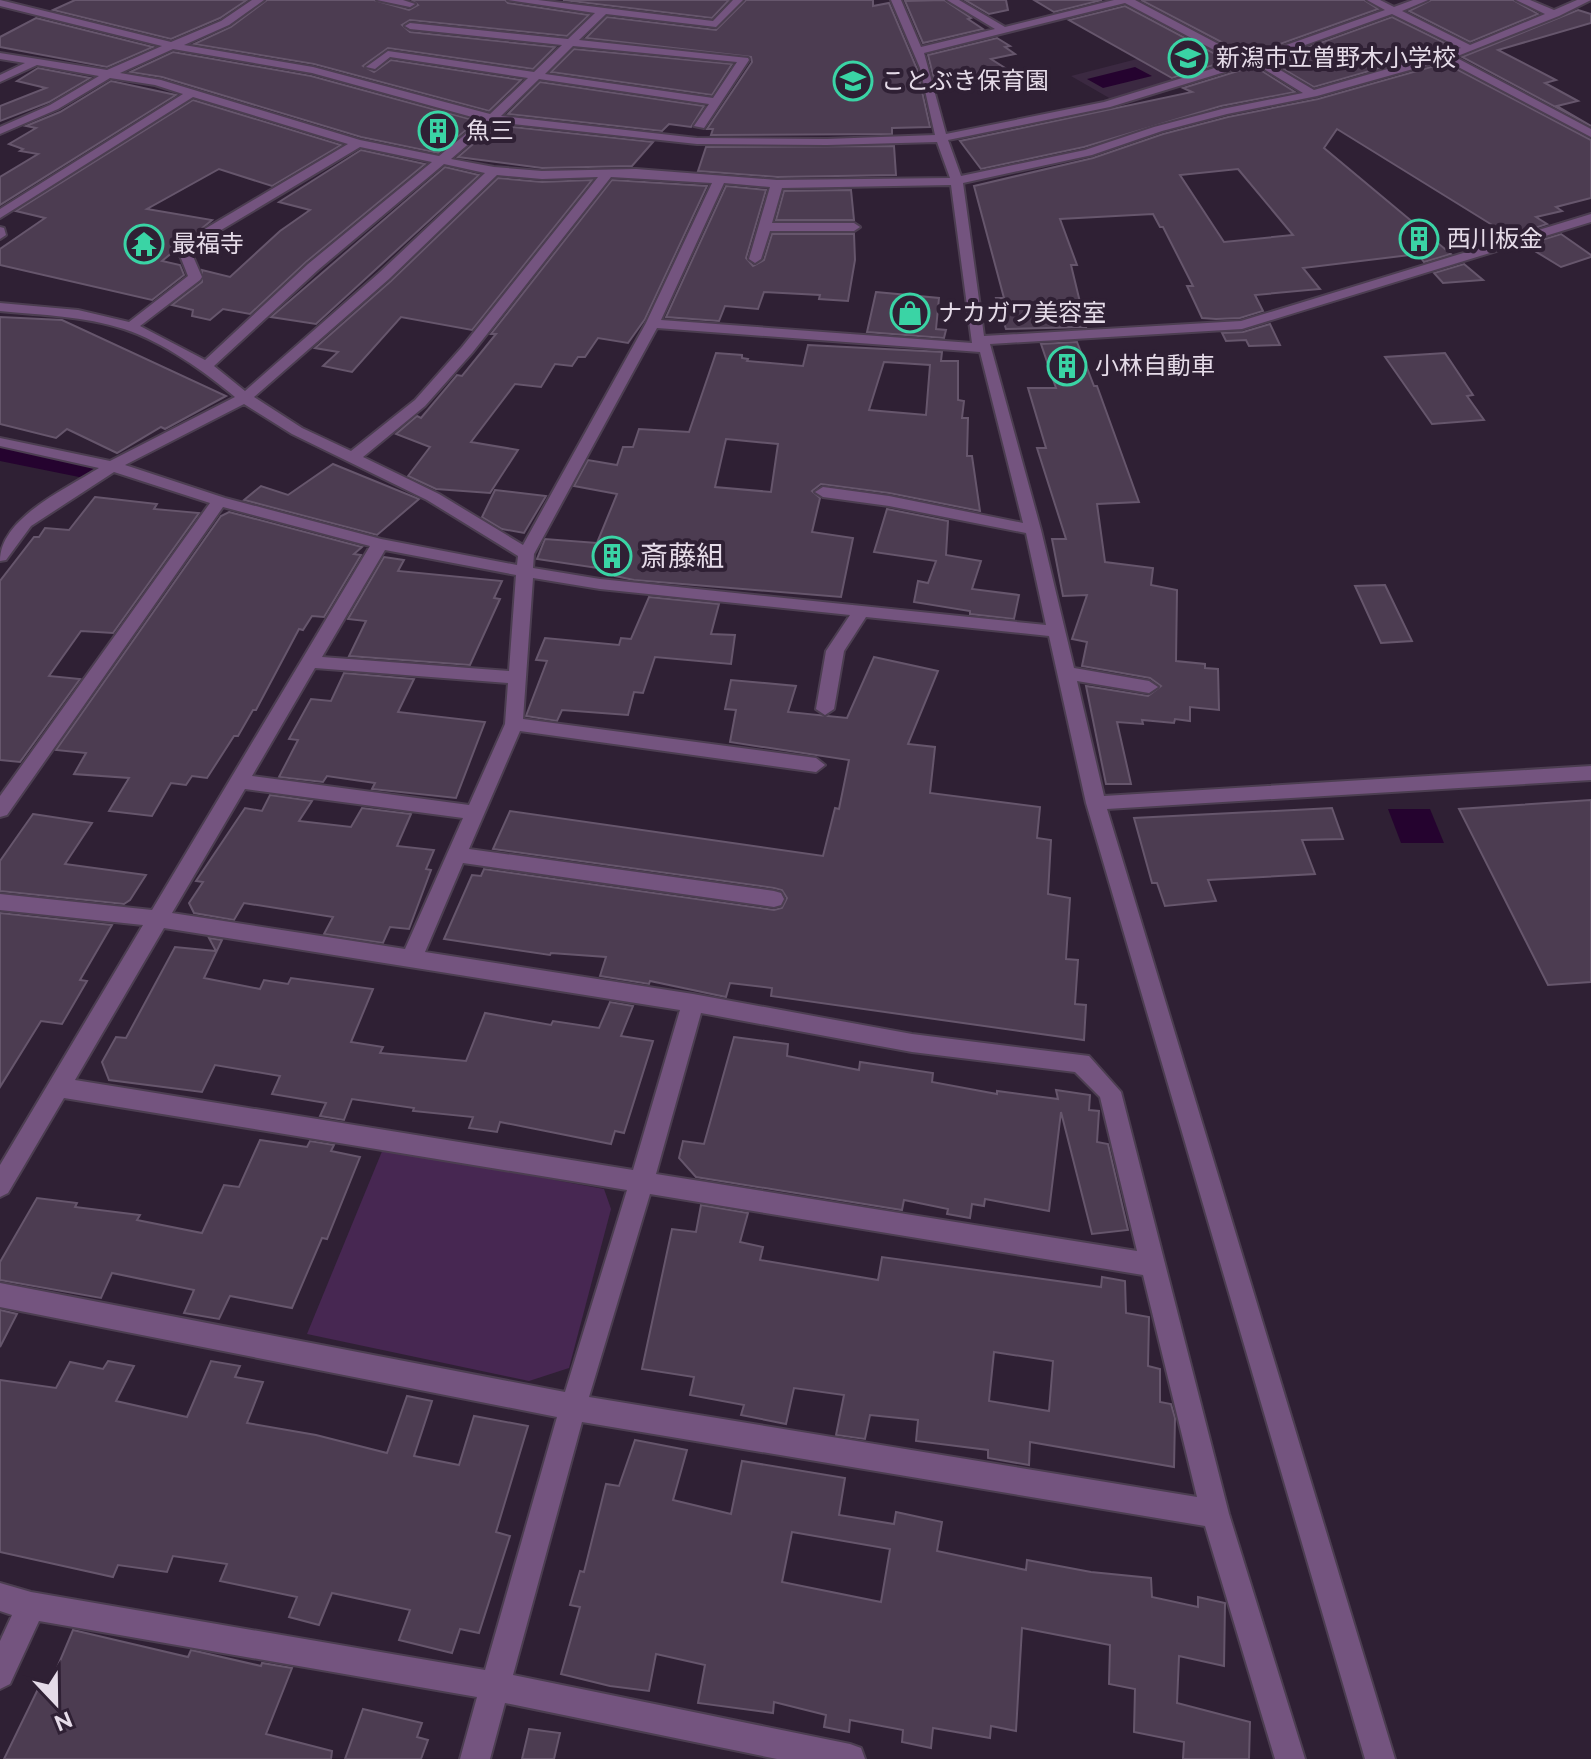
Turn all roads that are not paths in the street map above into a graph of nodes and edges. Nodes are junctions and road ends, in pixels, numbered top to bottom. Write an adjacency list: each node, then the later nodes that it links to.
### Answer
1 (259, 0): 23 (street)
2 (382, 0): 13 (street)
3 (513, 0): 15 (street)
4 (738, 0): 17 (street)
5 (896, 0): 25 (street)
6 (952, 0): 19 (street)
7 (1126, 0): 19 (street); 29 (street)
8 (1372, 0): 14 (street)
9 (1423, 0): 14 (street)
10 (1521, 0): 16 (street)
11 (1586, 0): 16 (street)
12 (0, 3): 23 (street)
13 (410, 4)
14 (1393, 10): 24 (street); 29 (street)
15 (602, 12): 17 (street); 21 (street)
16 (1555, 14): 24 (street)
17 (716, 24): 20 (street)
18 (410, 26): 21 (street)
19 (1004, 30): 25 (street)
20 (708, 34)
21 (570, 42): 26 (street); 33 (street)
22 (700, 44): 26 (street)
23 (173, 46): 32 (street); 38 (street)
24 (1470, 49): 28 (street)
25 (918, 51): 42 (street)
26 (691, 54): 37 (street)
27 (0, 56): 30 (street)
28 (1446, 56): 36 (street); 41 (street)
29 (1255, 59): 36 (street); 42 (street)
30 (34, 63): 32 (street); 34 (street)
31 (371, 67): 33 (street)
32 (112, 72): 35 (street); 40 (street)
33 (537, 75): 37 (street); 38 (street)
34 (0, 79)
35 (190, 94): 43 (street); 50 (street)
36 (1313, 94): 48 (street)
37 (716, 102): 39 (street)
38 (490, 118): 42 (street); 44 (street)
39 (700, 126)
40 (0, 131)
41 (1591, 134)
42 (941, 138): 48 (street)
43 (358, 143): 44 (street); 57 (street)
44 (440, 161): 45 (street); 59 (street)
45 (494, 171): 46 (street); 60 (street)
46 (608, 173): 47 (street); 62 (street)
47 (720, 179): 49 (street); 56 (street)
48 (957, 181): 49 (street); 58 (street)
49 (777, 184): 52 (street)
50 (0, 214)
51 (1591, 218): 58 (street)
52 (765, 227): 53 (street); 54 (street)
53 (854, 227)
54 (755, 259)
55 (0, 307): 57 (street)
56 (653, 323): 58 (street); 69 (street)
57 (131, 327): 59 (street)
58 (982, 344): 66 (street)
59 (206, 366): 60 (street)
60 (245, 398): 62 (street); 63 (street)
61 (0, 442): 63 (street)
62 (352, 458): 69 (street)
63 (112, 466): 65 (street); 68 (street)
64 (823, 492): 66 (street)
65 (219, 501): 67 (street); 82 (street)
66 (1033, 530): 71 (street)
67 (380, 544): 69 (street); 72 (street)
68 (0, 556)
69 (524, 562): 70 (street); 74 (street)
70 (862, 610): 71 (street); 76 (street)
71 (1054, 631): 73 (street)
72 (310, 662): 74 (street); 80 (street)
73 (1065, 673): 75 (street); 81 (street)
74 (517, 678): 77 (street)
75 (1149, 687)
76 (825, 709)
77 (514, 724): 78 (street); 83 (street)
78 (816, 765)
79 (1591, 773): 81 (street)
80 (239, 781): 83 (street); 87 (street)
81 (1096, 803): 104 (street)
82 (0, 810)
83 (475, 813): 84 (street)
84 (457, 855): 85 (street); 88 (street)
85 (774, 899)
86 (0, 902): 87 (street)
87 (158, 919): 88 (street); 90 (street)
88 (412, 958): 89 (street)
89 (693, 1003): 91 (street); 93 (street)
90 (58, 1087): 91 (street); 92 (street)
91 (642, 1180): 93 (street); 95 (street)
92 (0, 1186)
93 (1153, 1265): 96 (street)
94 (0, 1295): 95 (street)
95 (573, 1407): 96 (street); 100 (street)
96 (1215, 1514): 103 (street)
97 (0, 1597): 98 (street)
98 (31, 1606): 99 (street); 100 (street)
99 (0, 1674)
100 (496, 1686): 101 (street); 102 (street)
101 (475, 1759)
102 (850, 1759)
103 (1290, 1759)
104 (1380, 1759)

